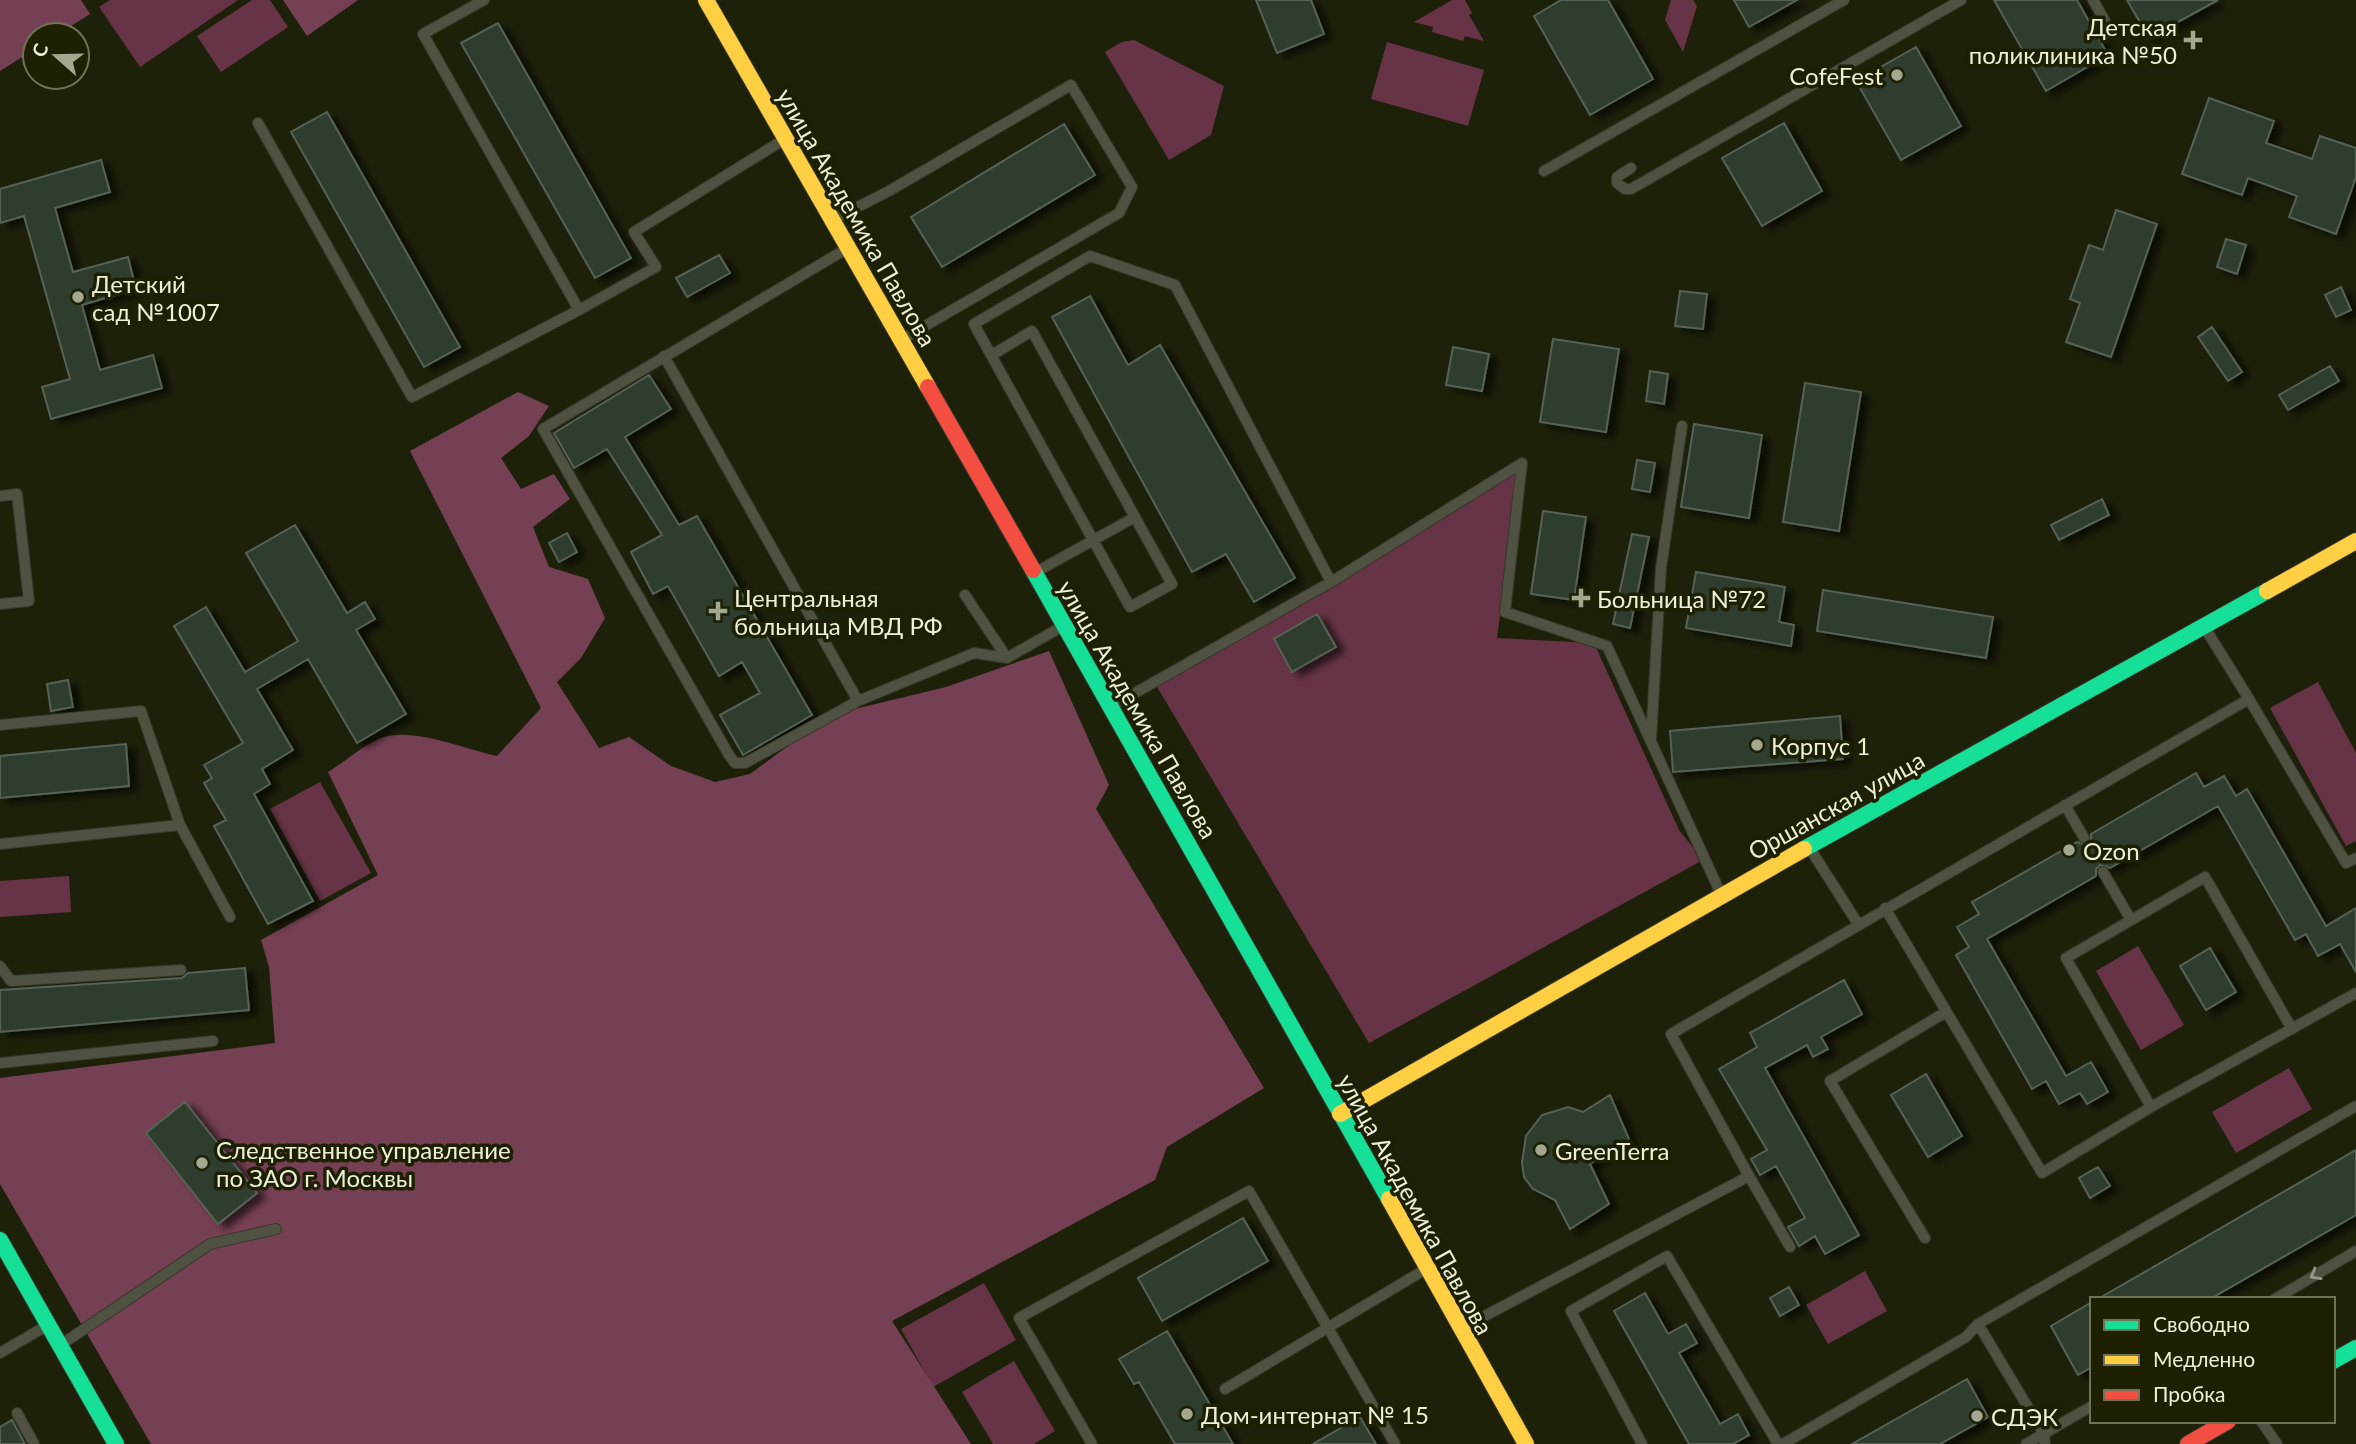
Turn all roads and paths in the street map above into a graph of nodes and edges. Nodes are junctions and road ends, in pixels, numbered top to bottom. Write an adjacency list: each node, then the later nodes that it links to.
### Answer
1 (484, 0): 13 (lane)
2 (1844, 0): 10 (lane)
3 (1961, 0): 9 (lane)
4 (2093, 0): 6 (lane)
5 (713, 5): 8 (street, улица Академика Павлова)
6 (2105, 21)
7 (258, 123): 13 (lane)
8 (787, 138): 11 (street, улица Академика Павлова); 13 (lane)
9 (1631, 168)
10 (1544, 171)
11 (834, 219): 12 (street, улица Академика Павлова); 14 (lane)
12 (850, 246): 14 (street, улица Академика Павлова); 16 (lane)
13 (579, 310)
14 (901, 340): 22 (street, улица Академика Павлова)
15 (992, 355): 19 (lane); 20 (lane); 23 (lane)
16 (664, 356): 30 (lane); 30 (lane)
17 (1682, 426): 33 (lane)
18 (0, 496): 25 (lane)
19 (1135, 517): 20 (lane); 20 (lane)
20 (1093, 541): 22 (lane)
21 (2356, 541): 27 (street, Оршанская улица)
22 (1033, 573): 26 (street, улица Академика Павлова)
23 (1331, 582): 31 (lane); 33 (lane)
24 (965, 595): 28 (lane)
25 (0, 604)
26 (1063, 626): 28 (lane); 31 (street, улица Академика Павлова)
27 (2204, 627): 29 (lane); 38 (street, Оршанская улица)
28 (1007, 658): 30 (lane)
29 (2249, 699): 34 (lane); 39 (lane)
30 (858, 701)
31 (1110, 708): 55 (street, улица Академика Павлова)
32 (0, 725): 35 (lane)
33 (1651, 742): 41 (lane)
34 (2065, 805): 36 (lane); 42 (lane)
35 (180, 825): 37 (lane); 43 (lane)
36 (2084, 838)
37 (0, 844)
38 (1809, 845): 41 (street, Оршанская улица); 45 (lane)
39 (2356, 858)
40 (2103, 872): 44 (lane)
41 (1721, 895): 55 (street, Оршанская улица)
42 (1885, 908): 45 (lane); 49 (lane)
43 (230, 917)
44 (2131, 920): 50 (lane); 54 (lane)
45 (1858, 924): 56 (lane)
46 (0, 965): 47 (lane)
47 (181, 970)
48 (2356, 993): 50 (lane)
49 (1946, 1012): 54 (lane); 58 (lane)
50 (2292, 1029): 54 (lane)
51 (213, 1041): 52 (lane)
52 (0, 1063)
53 (2356, 1106): 64 (lane)
54 (2151, 1107)
55 (1340, 1114): 62 (street, улица Академика Павлова)
56 (1749, 1175): 60 (lane); 67 (lane)
57 (276, 1228): 68 (lane)
58 (1925, 1238)
59 (1, 1242): 65 (street)
60 (1790, 1247)
61 (2356, 1251): 63 (lane, one-way to 63)
62 (1426, 1269): 66 (lane); 67 (street, улица Академика Павлова)
63 (2278, 1297)
64 (1978, 1324): 77 (lane); 84 (lane)
65 (48, 1325): 68 (street); 70 (lane)
66 (1329, 1327): 72 (lane); 80 (lane); 81 (lane)
67 (1460, 1329): 82 (street, улица Академика Павлова)
68 (60, 1346): 79 (street)
69 (2356, 1348): 71 (street)
70 (0, 1353)
71 (2335, 1360)
72 (1225, 1390)
73 (2090, 1407): 77 (lane)
74 (17, 1413): 78 (lane)
75 (2225, 1423): 86 (street)
76 (2262, 1423): 87 (lane)
77 (2044, 1439): 85 (lane)
78 (34, 1444)
79 (116, 1444)
80 (1092, 1444)
81 (1395, 1444)
82 (1526, 1444)
83 (1643, 1444): 84 (lane)
84 (1780, 1444)
85 (2025, 1444)
86 (2188, 1444)
87 (2277, 1444)

